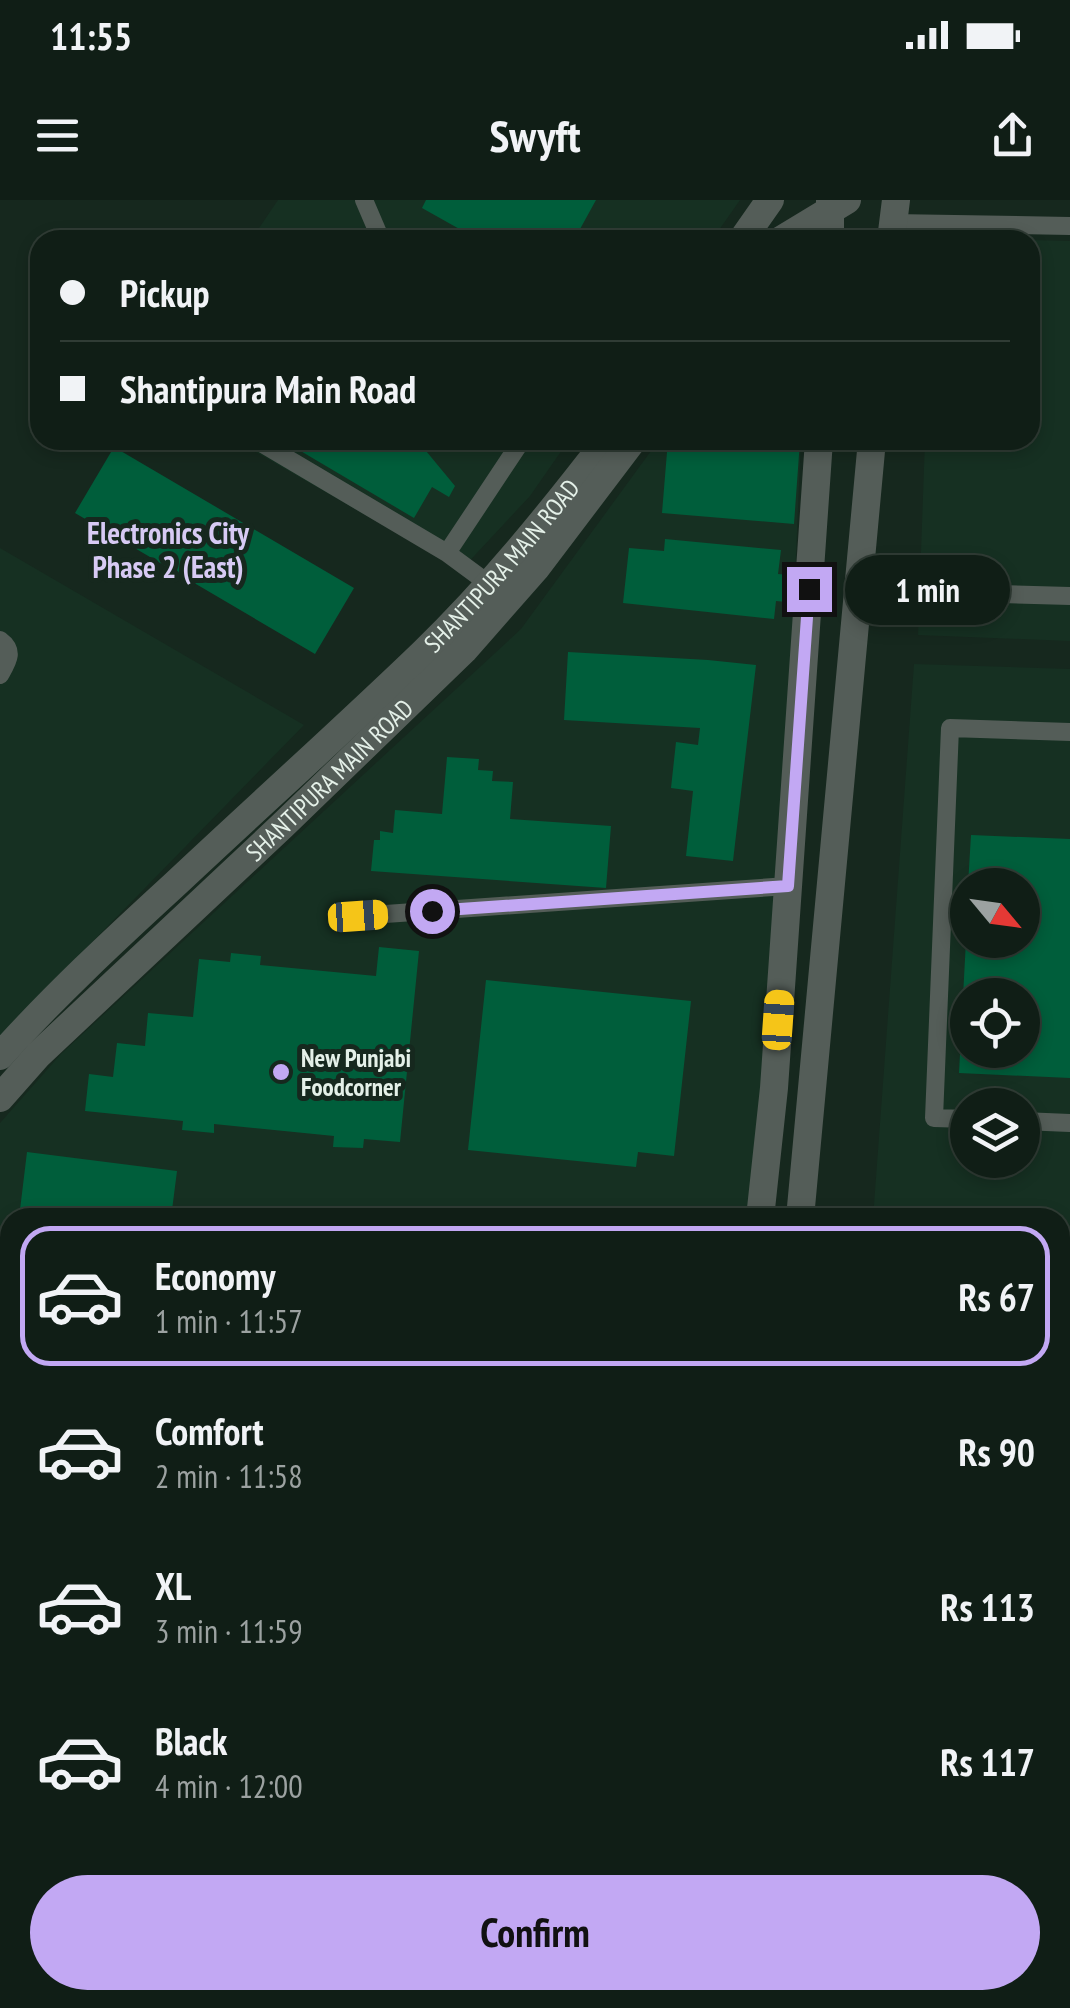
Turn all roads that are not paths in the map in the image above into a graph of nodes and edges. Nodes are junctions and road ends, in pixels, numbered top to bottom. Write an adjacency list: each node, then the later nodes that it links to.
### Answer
1 (364, 200): 6 (lane)
2 (770, 200): 7 (street)
3 (836, 203): 8 (street); 9 (street)
4 (893, 221): 5 (lane)
5 (1070, 226)
6 (377, 230)
7 (749, 230)
8 (796, 230)
9 (832, 230)
10 (273, 450): 16 (lane)
11 (515, 450): 16 (lane)
12 (599, 450): 17 (street, SHANTIPURA MAIN ROAD)
13 (625, 450): 26 (street, SHANTIPURA MAIN ROAD)
14 (818, 450): 23 (street)
15 (871, 450): 18 (street)
16 (448, 553): 17 (lane)
17 (489, 584): 25 (street, SHANTIPURA MAIN ROAD)
18 (858, 590): 19 (lane); 31 (street)
19 (1070, 596)
20 (0, 640): 21 (lane)
21 (0, 675)
22 (1070, 732): 27 (lane)
23 (788, 886): 24 (lane); 30 (street)
24 (358, 916)
25 (0, 1056)
26 (3, 1087)
27 (950, 1118)
28 (1040, 1122): 29 (lane)
29 (1070, 1123)
30 (761, 1208)
31 (801, 1208)

